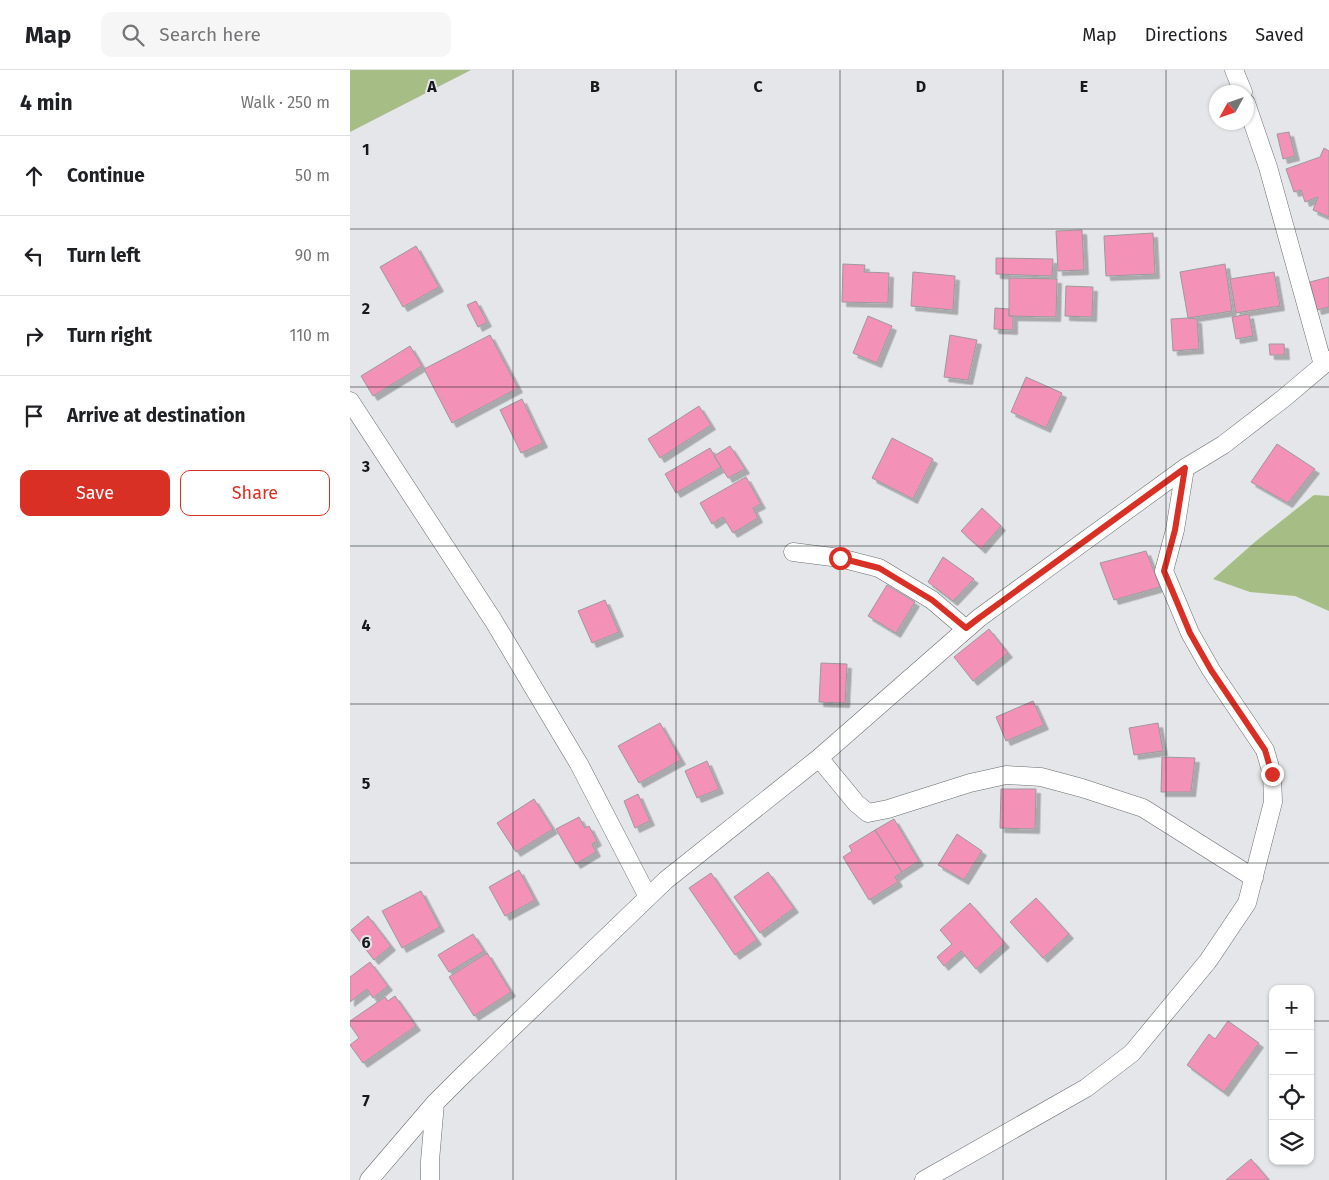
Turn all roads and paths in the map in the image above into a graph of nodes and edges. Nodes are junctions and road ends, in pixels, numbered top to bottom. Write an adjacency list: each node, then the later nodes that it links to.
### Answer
1 (1234, 70): 2 (street)
2 (1240, 85)
3 (1254, 126): 4 (street)
4 (1326, 362): 6 (street)
5 (350, 401): 11 (street)
6 (1185, 468): 8 (street); 10 (street)
7 (793, 552): 8 (street)
8 (966, 628): 9 (street)
9 (820, 758): 10 (street); 11 (street)
10 (1254, 878): 15 (street)
11 (648, 897): 12 (street)
12 (435, 1103): 13 (street); 14 (street)
13 (370, 1180)
14 (430, 1180)
15 (924, 1180)

